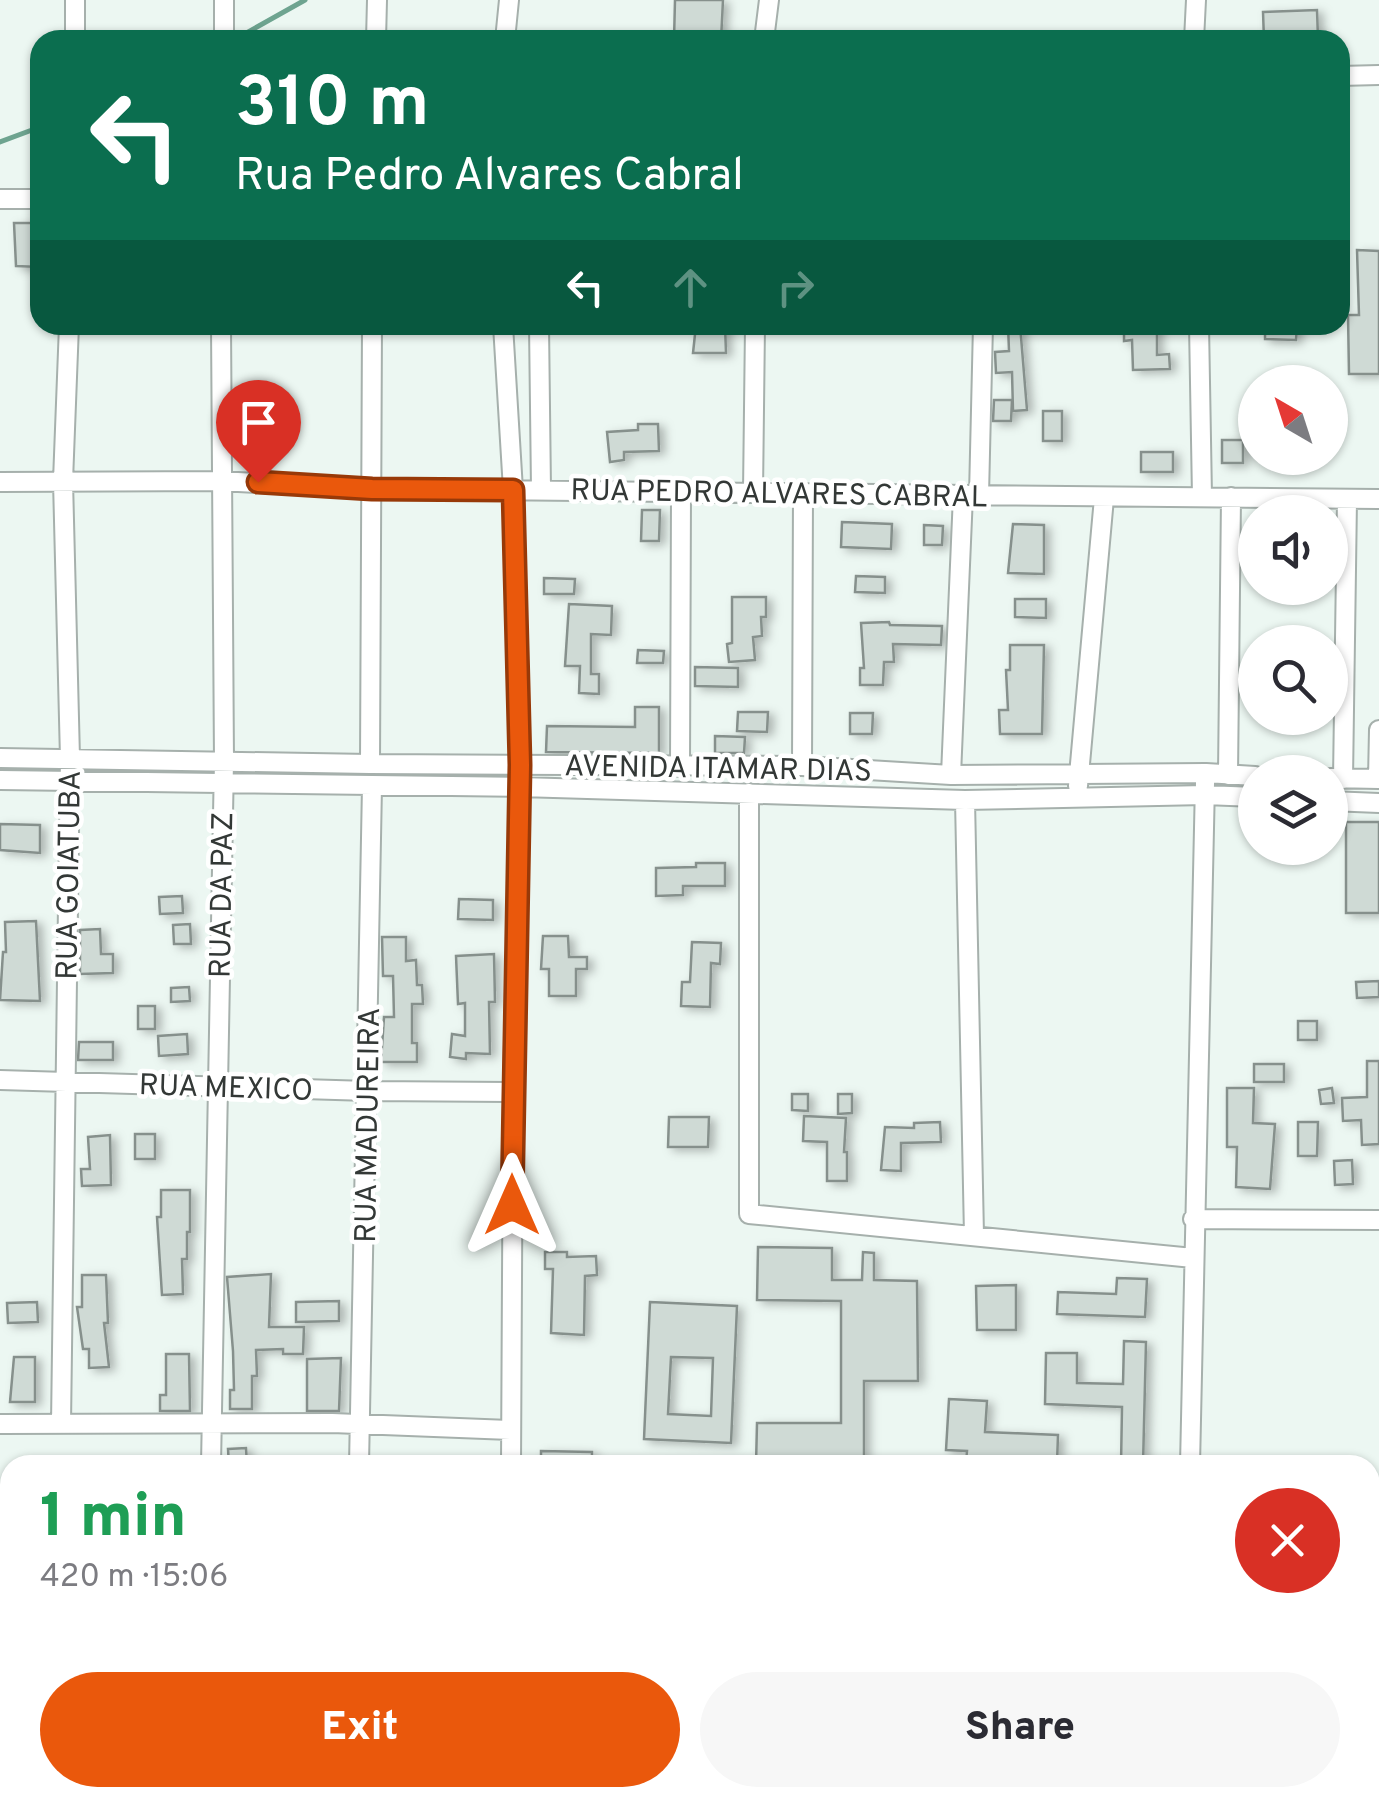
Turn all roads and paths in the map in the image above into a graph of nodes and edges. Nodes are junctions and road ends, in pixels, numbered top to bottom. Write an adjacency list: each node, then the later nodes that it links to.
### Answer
1 (76, 0): 7 (street)
2 (224, 0): 8 (street)
3 (377, 0): 9 (street)
4 (509, 0): 10 (street)
5 (769, 0): 11 (street)
6 (1196, 0): 12 (street)
7 (75, 30)
8 (224, 30)
9 (376, 30)
10 (506, 30)
11 (765, 30)
12 (1194, 30)
13 (1379, 75): 14 (street)
14 (1350, 76)
15 (0, 199): 16 (street)
16 (30, 200)
17 (69, 335): 25 (street, RUA GOIATUBA)
18 (221, 335): 26 (street, RUA DA PAZ)
19 (372, 335): 28 (street)
20 (505, 335): 29 (street)
21 (540, 335): 30 (street)
22 (755, 335): 32 (street)
23 (982, 335): 34 (street)
24 (1198, 335): 35 (street)
25 (63, 480): 26 (street, RUA PEDRO ALVARES CABRAL); 27 (street, RUA PEDRO ALVARES CABRAL); 45 (street, RUA GOIATUBA)
26 (220, 480): 28 (street, RUA PEDRO ALVARES CABRAL); 46 (street, RUA DA PAZ)
27 (0, 482)
28 (372, 489): 29 (street, RUA PEDRO ALVARES CABRAL); 47 (street)
29 (513, 490): 30 (street, RUA PEDRO ALVARES CABRAL); 48 (street)
30 (541, 490): 31 (street, RUA PEDRO ALVARES CABRAL)
31 (681, 492): 32 (street, RUA PEDRO ALVARES CABRAL); 49 (street)
32 (753, 492): 33 (street, RUA PEDRO ALVARES CABRAL)
33 (803, 493): 34 (street, RUA PEDRO ALVARES CABRAL); 50 (street)
34 (971, 495): 38 (street, RUA PEDRO ALVARES CABRAL); 53 (street)
35 (1202, 497): 36 (street, RUA PEDRO ALVARES CABRAL); 38 (street, RUA PEDRO ALVARES CABRAL)
36 (1232, 497): 37 (street, RUA PEDRO ALVARES CABRAL); 52 (street)
37 (1238, 497)
38 (1104, 498): 54 (street)
39 (1379, 499): 40 (street, RUA PEDRO ALVARES CABRAL)
40 (1348, 500)
41 (1342, 605): 43 (street)
42 (1379, 730): 58 (street)
43 (1337, 755)
44 (0, 758): 45 (street, AVENIDA ITAMAR DIAS)
45 (70, 758): 46 (street, AVENIDA ITAMAR DIAS); 59 (street, RUA GOIATUBA)
46 (224, 761): 47 (street, AVENIDA ITAMAR DIAS); 60 (street, RUA DA PAZ)
47 (370, 764): 48 (street, AVENIDA ITAMAR DIAS)
48 (520, 765): 49 (street, AVENIDA ITAMAR DIAS); 62 (street)
49 (680, 766): 50 (street, AVENIDA ITAMAR DIAS)
50 (802, 766): 53 (street, AVENIDA ITAMAR DIAS)
51 (1206, 773): 52 (street, AVENIDA ITAMAR DIAS); 54 (street, AVENIDA ITAMAR DIAS); 64 (street)
52 (1228, 774): 55 (street, AVENIDA ITAMAR DIAS)
53 (951, 775): 54 (street, AVENIDA ITAMAR DIAS)
54 (1078, 775): 66 (street)
55 (1238, 775)
56 (1348, 779): 58 (street)
57 (0, 780): 59 (street, AVENIDA ITAMAR DIAS)
58 (1379, 780)
59 (70, 781): 60 (street, AVENIDA ITAMAR DIAS); 71 (street, RUA GOIATUBA)
60 (223, 783): 61 (street, AVENIDA ITAMAR DIAS); 72 (street, RUA DA PAZ)
61 (372, 786): 62 (street, AVENIDA ITAMAR DIAS); 73 (street, RUA MADUREIRA)
62 (520, 786): 63 (street, AVENIDA ITAMAR DIAS); 74 (street)
63 (749, 793): 67 (street, AVENIDA ITAMAR DIAS); 77 (street)
64 (1205, 795): 65 (street, AVENIDA ITAMAR DIAS); 66 (street, AVENIDA ITAMAR DIAS); 75 (street)
65 (1238, 796)
66 (1077, 798): 67 (street, AVENIDA ITAMAR DIAS)
67 (965, 800): 77 (street)
68 (1348, 801): 69 (street)
69 (1379, 803)
70 (0, 1080): 71 (street, RUA MEXICO)
71 (65, 1083): 72 (street, RUA MEXICO); 80 (street, RUA GOIATUBA)
72 (217, 1086): 73 (street, RUA MEXICO); 81 (street, RUA DA PAZ)
73 (368, 1091): 74 (street, RUA MEXICO); 82 (street, RUA MADUREIRA)
74 (513, 1092): 83 (street)
75 (1193, 1220): 76 (street); 78 (street)
76 (1379, 1220)
77 (974, 1235): 78 (street)
78 (1192, 1258): 87 (street)
79 (0, 1424): 80 (street)
80 (62, 1424): 81 (street)
81 (212, 1424): 82 (street); 84 (street, RUA DA PAZ)
82 (360, 1425): 83 (street); 85 (street, RUA MADUREIRA)
83 (511, 1430): 86 (street)
84 (210, 1455)
85 (359, 1455)
86 (511, 1455)
87 (1190, 1455)

